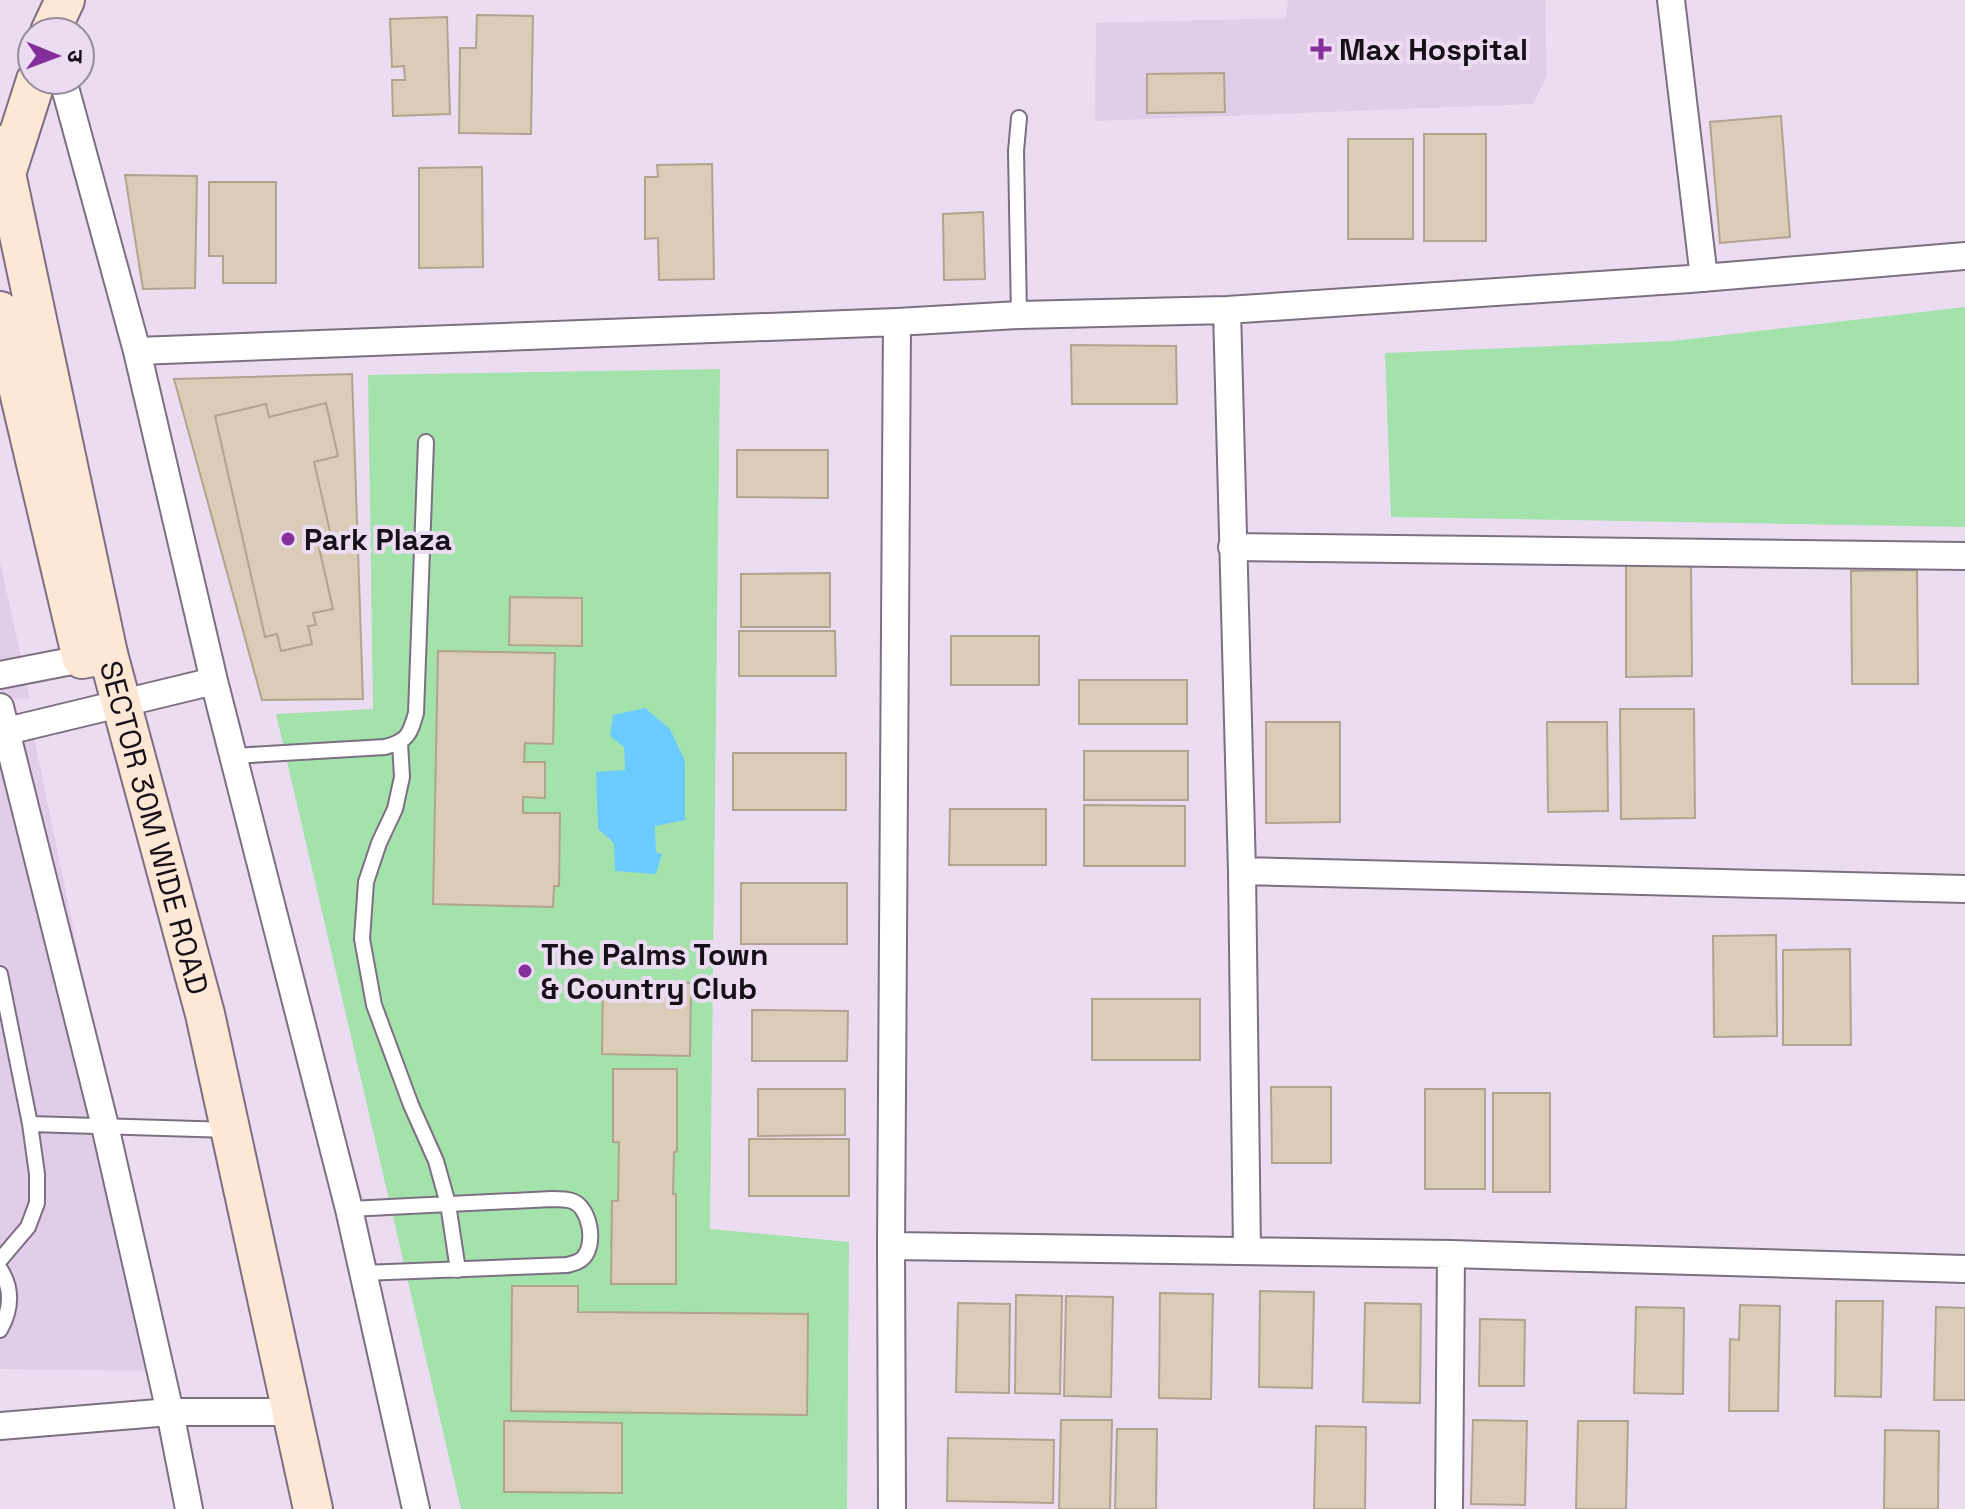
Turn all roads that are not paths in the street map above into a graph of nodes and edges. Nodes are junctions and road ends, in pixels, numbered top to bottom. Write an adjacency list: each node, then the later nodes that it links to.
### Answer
1 (1671, 0): 7 (street)
2 (29, 96): 5 (main road)
3 (67, 96): 12 (street)
4 (1019, 118): 10 (lane)
5 (3, 159): 16 (main road, SECTOR 30M WIDE ROAD)
6 (1965, 256): 7 (street)
7 (1704, 278): 8 (street)
8 (1227, 310): 10 (street); 14 (street)
9 (0, 311): 16 (main road)
10 (1019, 315): 11 (street)
11 (897, 322): 12 (street); 31 (street)
12 (137, 351): 18 (street)
13 (426, 442): 21 (lane)
14 (1232, 547): 15 (street); 23 (street)
15 (1965, 556)
16 (95, 656): 17 (street); 19 (main road, SECTOR 30M WIDE ROAD)
17 (0, 675)
18 (214, 681): 19 (street); 22 (street)
19 (121, 704): 20 (street); 28 (main road, SECTOR 30M WIDE ROAD)
20 (2, 723): 27 (street)
21 (400, 743): 22 (lane); 29 (lane)
22 (233, 756): 30 (street)
23 (1242, 871): 24 (street); 32 (street)
24 (1965, 889)
25 (0, 974): 26 (lane)
26 (30, 1124): 27 (lane); 34 (lane)
27 (105, 1126): 28 (lane); 40 (street)
28 (231, 1130): 41 (main road, SECTOR 30M WIDE ROAD)
29 (448, 1204): 30 (lane); 37 (lane); 37 (lane)
30 (349, 1209): 38 (street)
31 (891, 1246): 32 (street); 46 (street)
32 (1247, 1251): 33 (street)
33 (1451, 1254): 36 (street); 47 (street)
34 (0, 1260)
35 (0, 1269): 39 (lane)
36 (1965, 1269)
37 (458, 1270): 38 (lane)
38 (363, 1273): 45 (street)
39 (0, 1330)
40 (170, 1412): 41 (street); 42 (street); 43 (street)
41 (293, 1412): 44 (main road, SECTOR 30M WIDE ROAD)
42 (0, 1426)
43 (189, 1509)
44 (313, 1509)
45 (416, 1509)
46 (892, 1509)
47 (1449, 1509)

